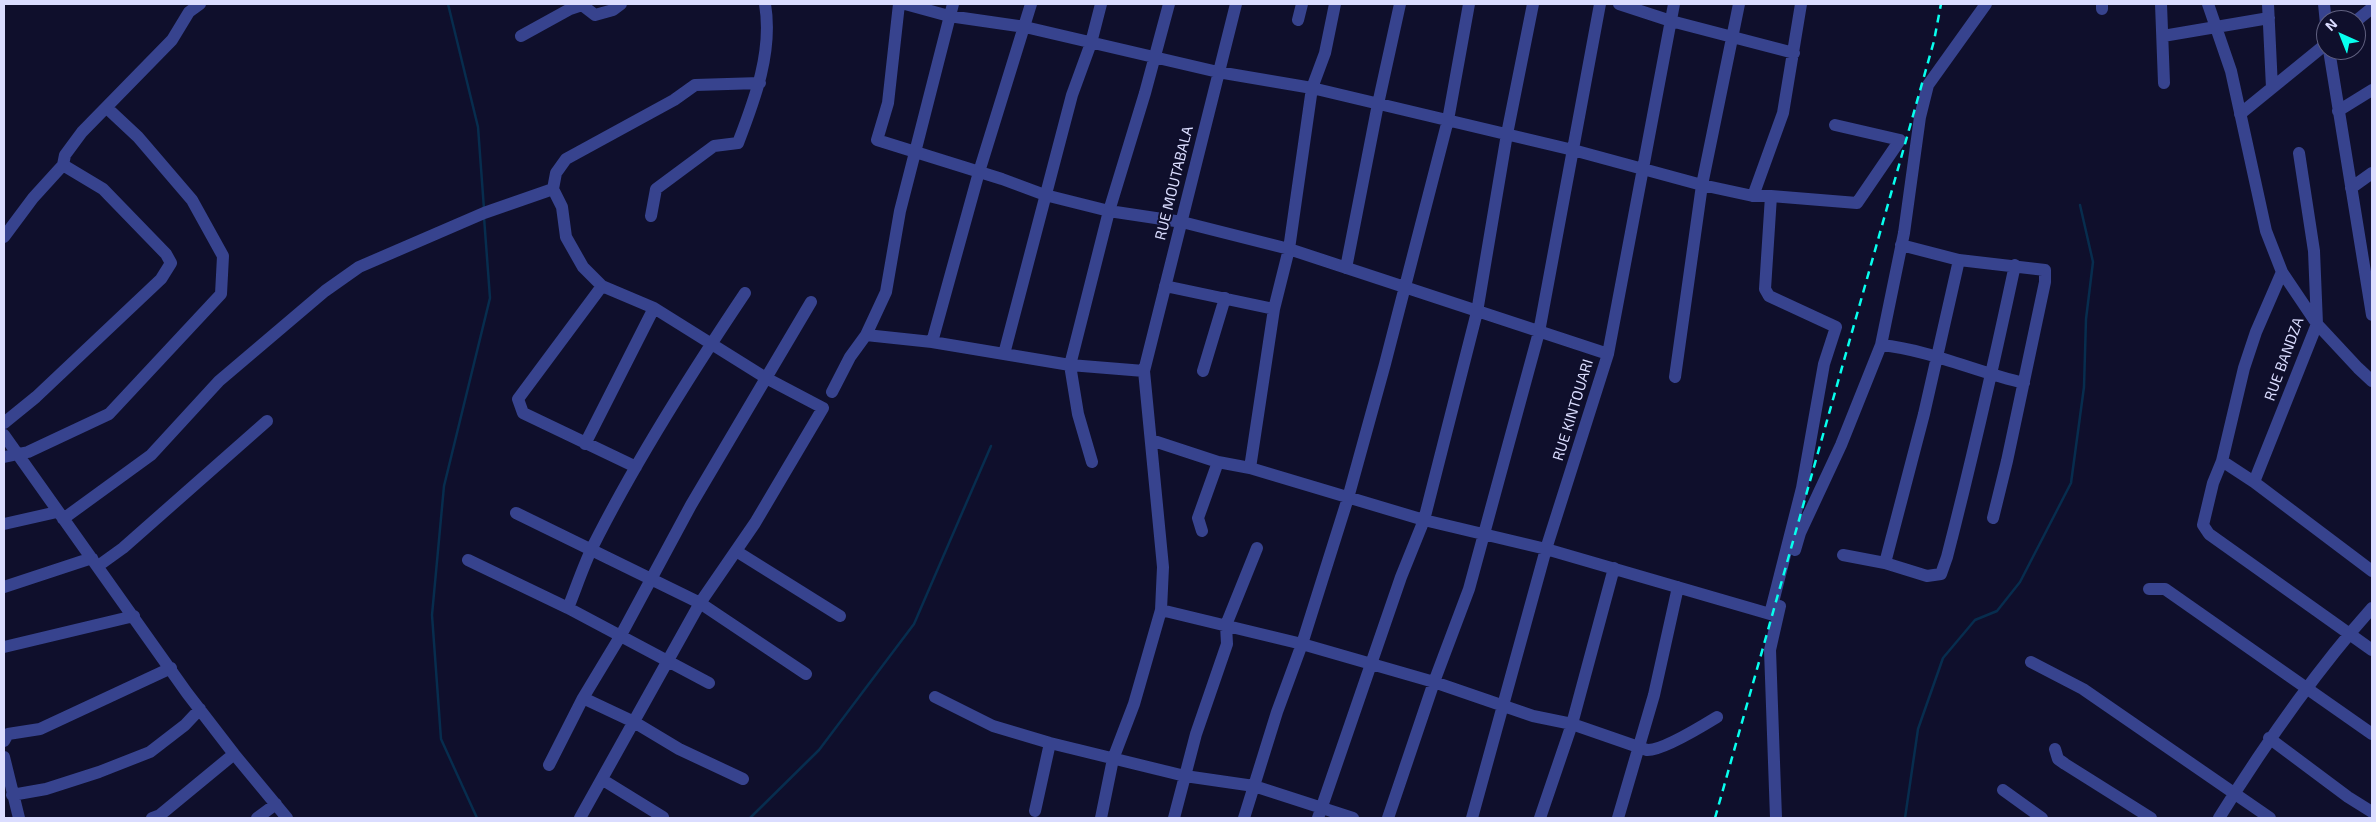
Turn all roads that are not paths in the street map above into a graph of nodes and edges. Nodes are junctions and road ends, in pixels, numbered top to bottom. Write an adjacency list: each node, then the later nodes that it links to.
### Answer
1 (200, 4): 46 (street)
2 (621, 4): 31 (street)
3 (765, 4): 40 (street)
4 (899, 4): 53 (street)
5 (905, 4): 25 (street)
6 (953, 4): 25 (street)
7 (1031, 4): 30 (street)
8 (1101, 4): 34 (street)
9 (1169, 4): 37 (street)
10 (1236, 4): 39 (street, RUE MOUTABALA)
11 (1302, 4): 27 (street)
12 (1335, 4): 42 (street)
13 (1400, 4): 45 (street)
14 (1469, 4): 49 (street)
15 (1533, 4): 51 (street)
16 (1600, 4): 52 (street)
17 (1619, 4): 28 (street)
18 (1674, 4): 28 (street, RUE KINTOUARI)
19 (1739, 4): 32 (street)
20 (1801, 4): 36 (street)
21 (1986, 4): 69 (street)
22 (2160, 4): 33 (street)
23 (2208, 4): 29 (street)
24 (2268, 4): 26 (street)
25 (949, 16): 30 (street); 53 (street)
26 (2269, 18): 29 (street); 43 (street)
27 (1298, 20)
28 (1671, 21): 32 (street); 56 (street, RUE KINTOUARI)
29 (2216, 26): 33 (street); 48 (street)
30 (1025, 27): 34 (street); 57 (street)
31 (521, 36)
32 (1732, 36): 36 (street); 59 (street)
33 (2163, 36): 41 (street)
34 (1091, 43): 37 (street); 62 (street)
35 (2316, 52): 43 (street)
36 (1794, 53): 63 (street)
37 (1154, 57): 39 (street); 65 (street)
38 (2330, 60): 47 (street)
39 (1218, 72): 42 (street); 67 (street, RUE MOUTABALA)
40 (760, 83): 61 (street); 66 (street)
41 (2164, 83)
42 (1312, 88): 45 (street); 70 (street)
43 (2272, 88): 48 (street)
44 (2372, 90): 47 (street)
45 (1378, 104): 49 (street); 74 (street)
46 (107, 108): 55 (street); 109 (street)
47 (2338, 111): 60 (street)
48 (2240, 114): 75 (street)
49 (1448, 120): 51 (street); 78 (street)
50 (1835, 125): 64 (street)
51 (1508, 134): 52 (street); 84 (street)
52 (1573, 150): 56 (street); 87 (street)
53 (914, 151): 57 (street); 88 (street)
54 (2299, 153): 86 (street, RUE BANDZA)
55 (63, 165): 68 (street); 105 (street)
56 (1643, 170): 59 (street); 93 (street, RUE KINTOUARI)
57 (979, 172): 62 (street); 89 (street)
58 (2372, 173): 60 (street)
59 (1702, 185): 63 (street); 99 (street)
60 (2351, 188): 72 (street)
61 (553, 189): 76 (street); 119 (street)
62 (1045, 195): 65 (street); 92 (street)
63 (1753, 196): 64 (street)
64 (1771, 196): 137 (street)
65 (1109, 211): 67 (street); 95 (street)
66 (652, 216)
67 (1182, 222): 70 (street); 77 (street, RUE MOUTABALA)
68 (4, 237)
69 (1901, 245): 71 (street); 91 (street)
70 (1289, 249): 74 (street); 83 (street)
71 (1959, 260): 73 (street); 94 (street)
72 (2368, 261): 85 (street)
73 (2015, 265): 98 (street); 102 (street)
74 (1346, 268): 78 (street)
75 (2282, 272): 86 (street); 111 (street)
76 (602, 286): 82 (street); 108 (street)
77 (1165, 286): 80 (street); 96 (street, RUE MOUTABALA)
78 (1405, 288): 84 (street); 117 (street)
79 (745, 293): 90 (street)
80 (1225, 298): 83 (street); 97 (street)
81 (811, 302): 100 (street)
82 (654, 308): 90 (street); 108 (street)
83 (1274, 309): 115 (street)
84 (1477, 312): 87 (street); 121 (street)
85 (2372, 315)
86 (2317, 324): 101 (street); 116 (street, RUE BANDZA)
87 (1539, 332): 93 (street); 124 (street)
88 (866, 334): 89 (street); 103 (street)
89 (932, 342): 92 (street)
90 (710, 344): 100 (street); 114 (street)
91 (1881, 345): 94 (street); 202 (street)
92 (1004, 354): 95 (street)
93 (1608, 354): 127 (street, RUE KINTOUARI)
94 (1936, 358): 98 (street); 132 (street)
95 (1070, 365): 96 (street); 112 (street)
96 (1144, 371): 107 (street, RUE MOUTABALA)
97 (1203, 372)
98 (1990, 375): 102 (street); 132 (street)
99 (1675, 377)
100 (766, 378): 128 (street); 135 (street)
101 (2372, 381)
102 (2024, 384): 120 (street)
103 (832, 392)
104 (267, 420): 131 (street)
105 (4, 424)
106 (4, 435): 109 (street)
107 (1151, 440): 113 (street); 142 (street, RUE MOUTABALA)
108 (585, 444): 114 (street)
109 (18, 453): 110 (street); 119 (street)
110 (4, 457)
111 (2222, 461): 116 (street); 146 (street)
112 (1092, 462)
113 (1218, 462): 115 (street); 123 (street)
114 (636, 467): 126 (street)
115 (1250, 468): 117 (street)
116 (2254, 482): 134 (street)
117 (1348, 498): 121 (street); 148 (street)
118 (516, 513): 126 (street)
119 (60, 516): 122 (street); 131 (street)
120 (1992, 518)
121 (1424, 520): 124 (street); 153 (street)
122 (4, 524)
123 (1202, 531)
124 (1484, 533): 127 (street); 156 (street)
125 (1257, 548): 145 (street)
126 (592, 549): 135 (street); 140 (street)
127 (1546, 549): 133 (street); 161 (street, RUE KINTOUARI)
128 (736, 551): 139 (street); 144 (street)
129 (1843, 555): 132 (street)
130 (468, 560): 140 (street)
131 (95, 562): 136 (street); 143 (street)
132 (1885, 563)
133 (1614, 568): 137 (street); 165 (street)
134 (2372, 571)
135 (651, 579): 139 (street); 147 (street)
136 (4, 587)
137 (1678, 587): 170 (street)
138 (2149, 590): 158 (street)
139 (700, 603): 151 (street); 155 (street)
140 (568, 608): 147 (street)
141 (2372, 608): 146 (street)
142 (1161, 610): 145 (street); 174 (street, RUE MOUTABALA)
143 (134, 616): 149 (street); 154 (street)
144 (840, 616)
145 (1226, 625): 148 (street); 177 (street)
146 (2349, 634): 150 (street); 158 (street)
147 (622, 635): 151 (street); 159 (street)
148 (1302, 644): 153 (street); 180 (street)
149 (4, 647)
150 (2372, 650)
151 (668, 661): 157 (street); 164 (street)
152 (2031, 662): 182 (street)
153 (1370, 664): 156 (street); 187 (street)
154 (171, 668): 162 (street); 168 (street)
155 (806, 674)
156 (1434, 682): 161 (street); 198 (street)
157 (710, 683)
158 (2306, 687): 166 (street); 167 (street)
159 (582, 698): 164 (street); 175 (street)
160 (935, 698): 169 (street)
161 (1503, 707): 165 (street); 199 (street, RUE KINTOUARI)
162 (200, 709): 172 (street); 183 (street)
163 (1717, 716): 170 (street)
164 (634, 722): 178 (street); 179 (street)
165 (1572, 724): 170 (street); 200 (street)
166 (2372, 734)
167 (2269, 738): 182 (street); 186 (street)
168 (4, 741)
169 (1050, 743): 174 (street); 185 (street)
170 (1638, 747): 201 (street)
171 (2055, 749): 204 (street)
172 (234, 754): 184 (street); 190 (street)
173 (4, 757): 176 (street)
174 (1113, 759): 177 (street); 194 (street, RUE MOUTABALA)
175 (549, 765)
176 (6, 775): 183 (street)
177 (1186, 776): 180 (street); 195 (street)
178 (743, 779)
179 (603, 780): 188 (street); 193 (street)
180 (1254, 786): 187 (street); 196 (street)
181 (2003, 790): 203 (street)
182 (2235, 793): 205 (street); 206 (street)
183 (12, 795): 189 (street)
184 (276, 804): 191 (street); 192 (street)
185 (1034, 811)
186 (2372, 812)
187 (1319, 814): 197 (street)
188 (663, 817)
189 (19, 818)
190 (152, 818)
191 (257, 818)
192 (287, 818)
193 (580, 818)
194 (1101, 818)
195 (1174, 818)
196 (1244, 818)
197 (1353, 818)
198 (1388, 818)
199 (1472, 818)
200 (1540, 818)
201 (1618, 818)
202 (1776, 818)
203 (2042, 818)
204 (2151, 818)
205 (2219, 818)
206 (2270, 818)

